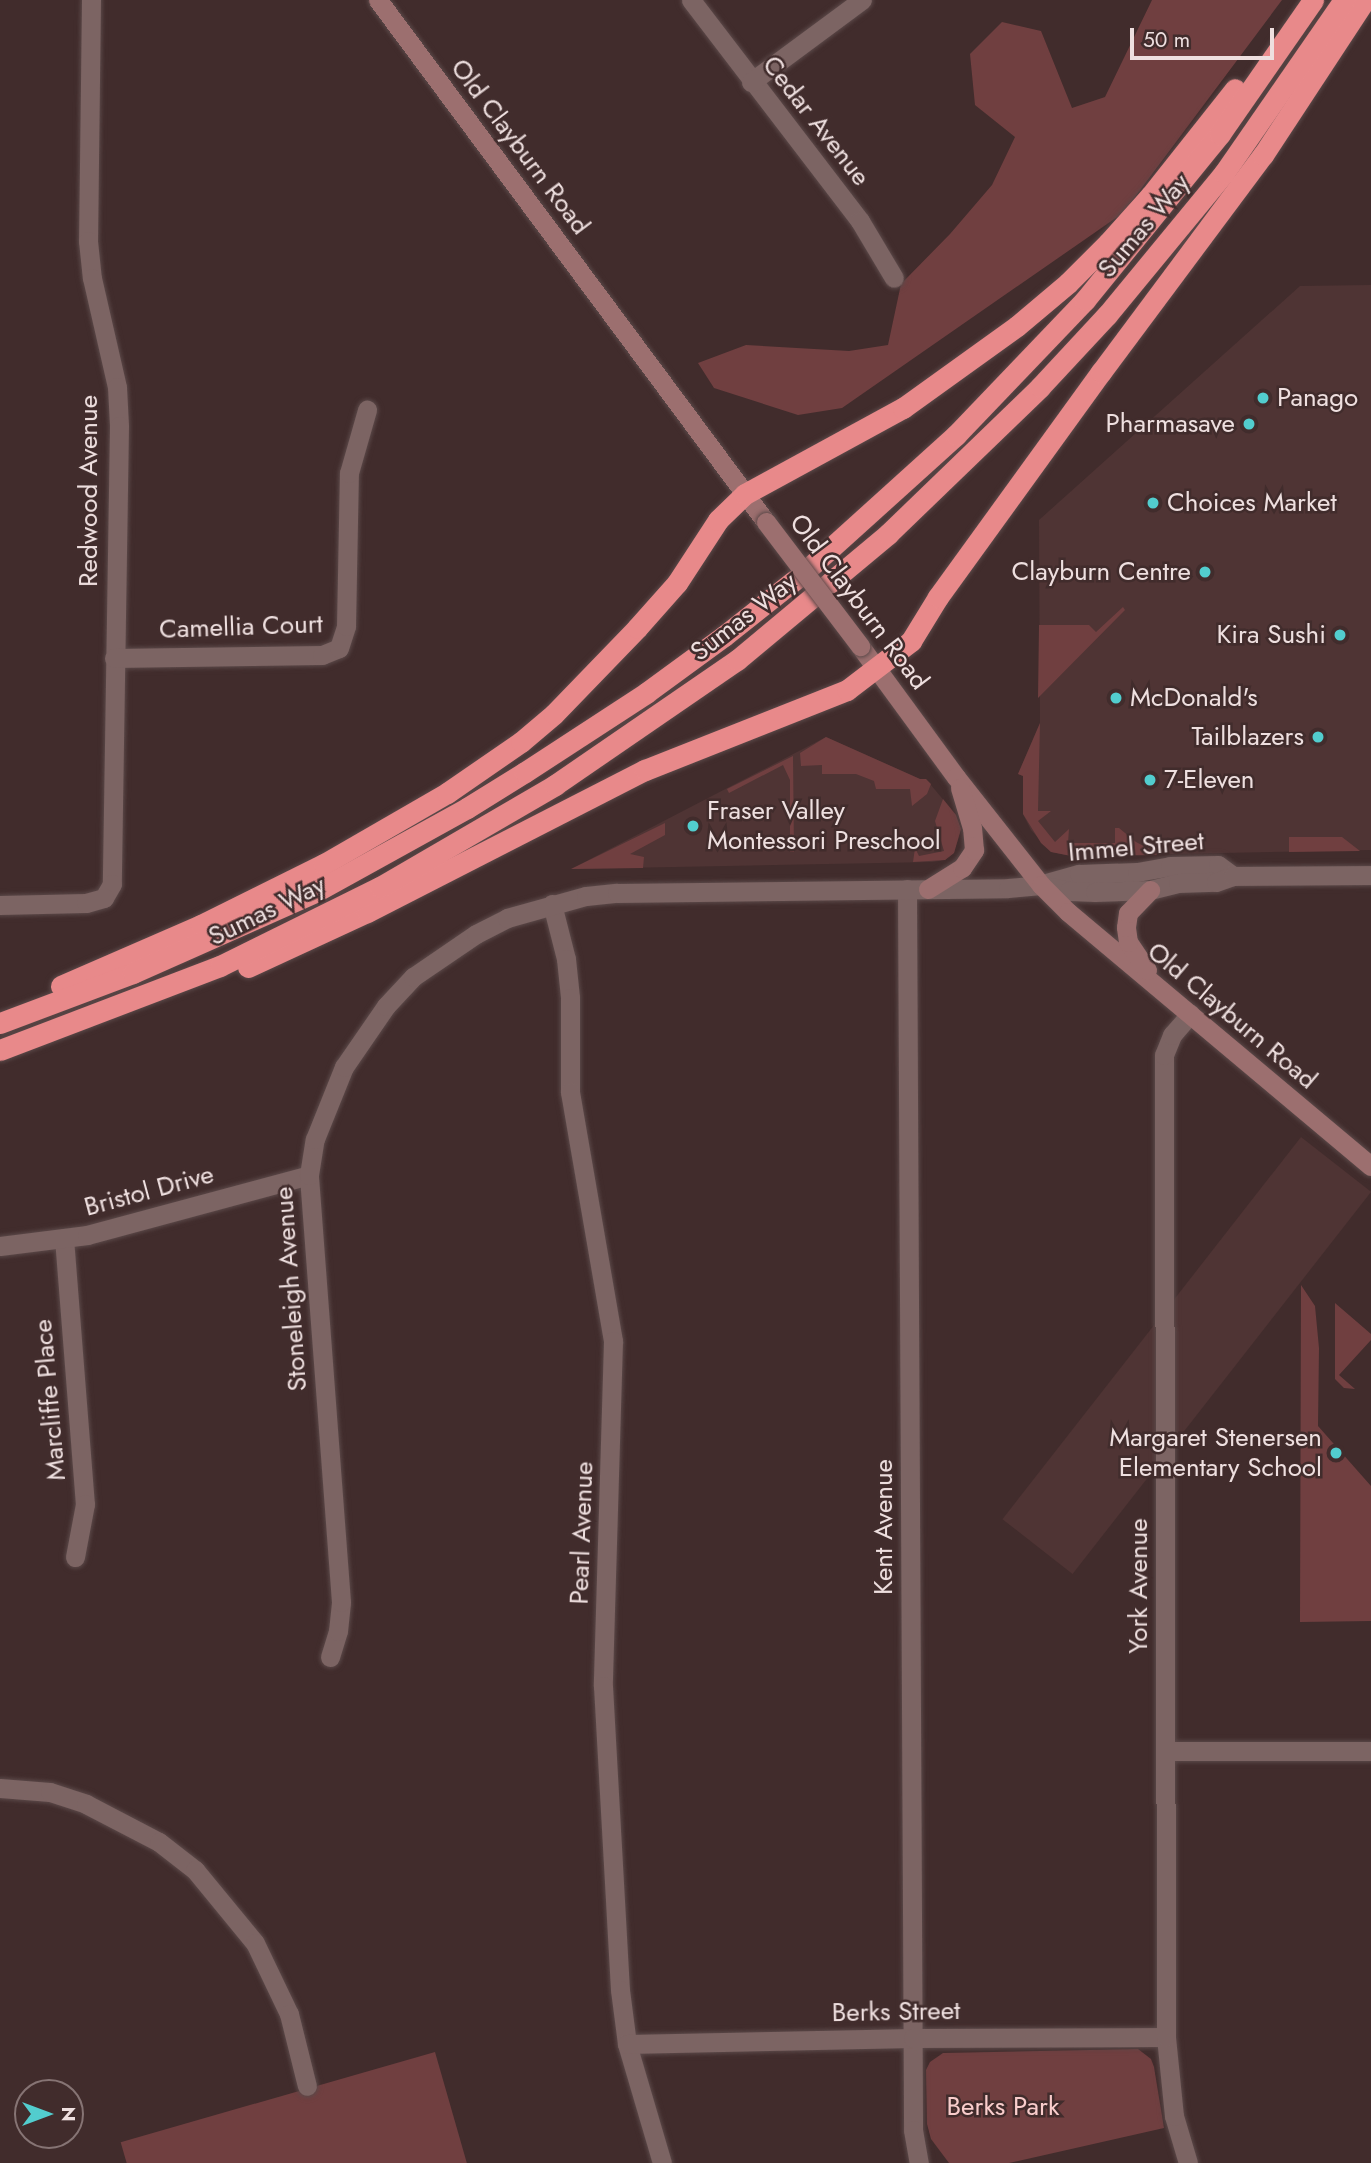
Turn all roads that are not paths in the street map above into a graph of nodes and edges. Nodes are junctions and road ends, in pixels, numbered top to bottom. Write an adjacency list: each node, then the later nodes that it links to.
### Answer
1 (91, 0): 13 (street, Redwood Avenue)
2 (378, 0): 12 (main road, Old Clayburn Road)
3 (691, 0): 9 (street, Cedar Avenue)
4 (862, 0): 9 (street)
5 (1306, 0): 12 (highway)
6 (1313, 0): 27 (highway, Sumas Way)
7 (1344, 0): 28 (highway, Sumas Way)
8 (1365, 0): 14 (highway)
9 (751, 82): 10 (street, Cedar Avenue)
10 (894, 278)
11 (367, 410): 13 (street, Camellia Court)
12 (745, 494): 14 (main road, Old Clayburn Road, bridge); 25 (highway)
13 (114, 658): 23 (street, Redwood Avenue)
14 (876, 668): 15 (main road, Old Clayburn Road); 28 (highway)
15 (956, 778): 18 (main road, Old Clayburn Road); 20 (main road)
16 (1371, 875): 17 (street, Immel Street)
17 (1233, 876): 18 (street, Immel Street); 21 (street, Immel Street)
18 (1041, 885): 20 (street, Immel Street); 21 (street, Immel Street); 24 (main road, Old Clayburn Road)
19 (907, 889): 20 (street, Immel Street); 22 (street, Immel Street); 40 (street, Kent Avenue)
20 (928, 889)
21 (1150, 890): 24 (main road)
22 (552, 904): 31 (street, Stoneleigh Avenue); 41 (street, Pearl Avenue)
23 (0, 905)
24 (1159, 989): 26 (main road, Old Clayburn Road)
25 (0, 1013)
26 (1190, 1014): 30 (main road, Old Clayburn Road); 36 (street, York Avenue)
27 (0, 1023)
28 (64, 1028): 29 (highway, Sumas Way)
29 (0, 1050)
30 (1371, 1166)
31 (309, 1175): 32 (street, Bristol Drive); 35 (street, Stoneleigh Avenue)
32 (64, 1238): 33 (street, Bristol Drive); 34 (street, Marcliffe Place)
33 (0, 1246)
34 (75, 1557)
35 (330, 1657)
36 (1166, 1751): 37 (street); 39 (street, York Avenue)
37 (1371, 1751)
38 (0, 1788): 42 (street)
39 (1166, 2037): 40 (street, Berks Street); 45 (street, York Avenue)
40 (913, 2038): 41 (street, Berks Street); 44 (street, Kent Avenue)
41 (627, 2045): 43 (street, Pearl Avenue)
42 (307, 2086)
43 (662, 2163)
44 (919, 2163)
45 (1188, 2163)

